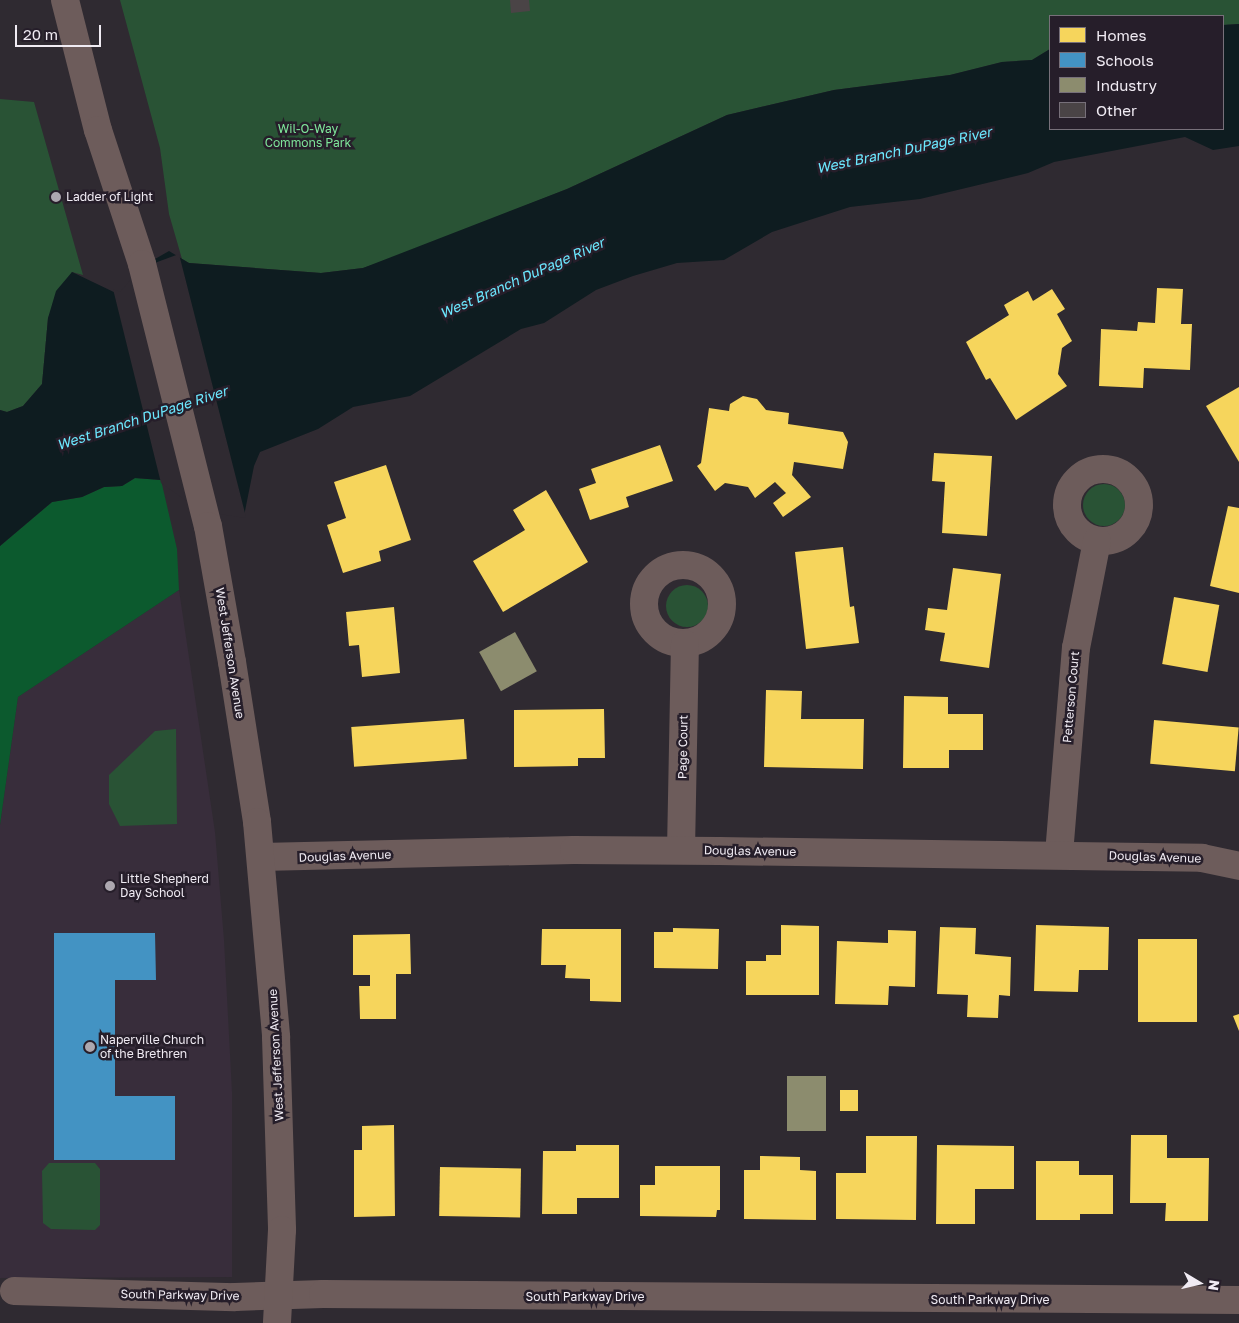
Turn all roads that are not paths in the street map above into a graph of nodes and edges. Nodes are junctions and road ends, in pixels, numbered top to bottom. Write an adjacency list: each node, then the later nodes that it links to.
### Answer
1 (66, 0): 6 (street, West Jefferson Avenue)
2 (1097, 540): 5 (street, Petterson Court)
3 (685, 644): 4 (street, Page Court)
4 (681, 850): 5 (street, Douglas Avenue); 6 (street, Douglas Avenue)
5 (1059, 854): 7 (street, Douglas Avenue)
6 (261, 857): 9 (street, West Jefferson Avenue)
7 (1239, 866)
8 (14, 1291): 9 (street, South Parkway Drive)
9 (279, 1296): 11 (street, South Parkway Drive); 12 (street, West Jefferson Avenue)
10 (1239, 1300): 11 (street, South Parkway Drive)
11 (1156, 1312)
12 (277, 1323)

